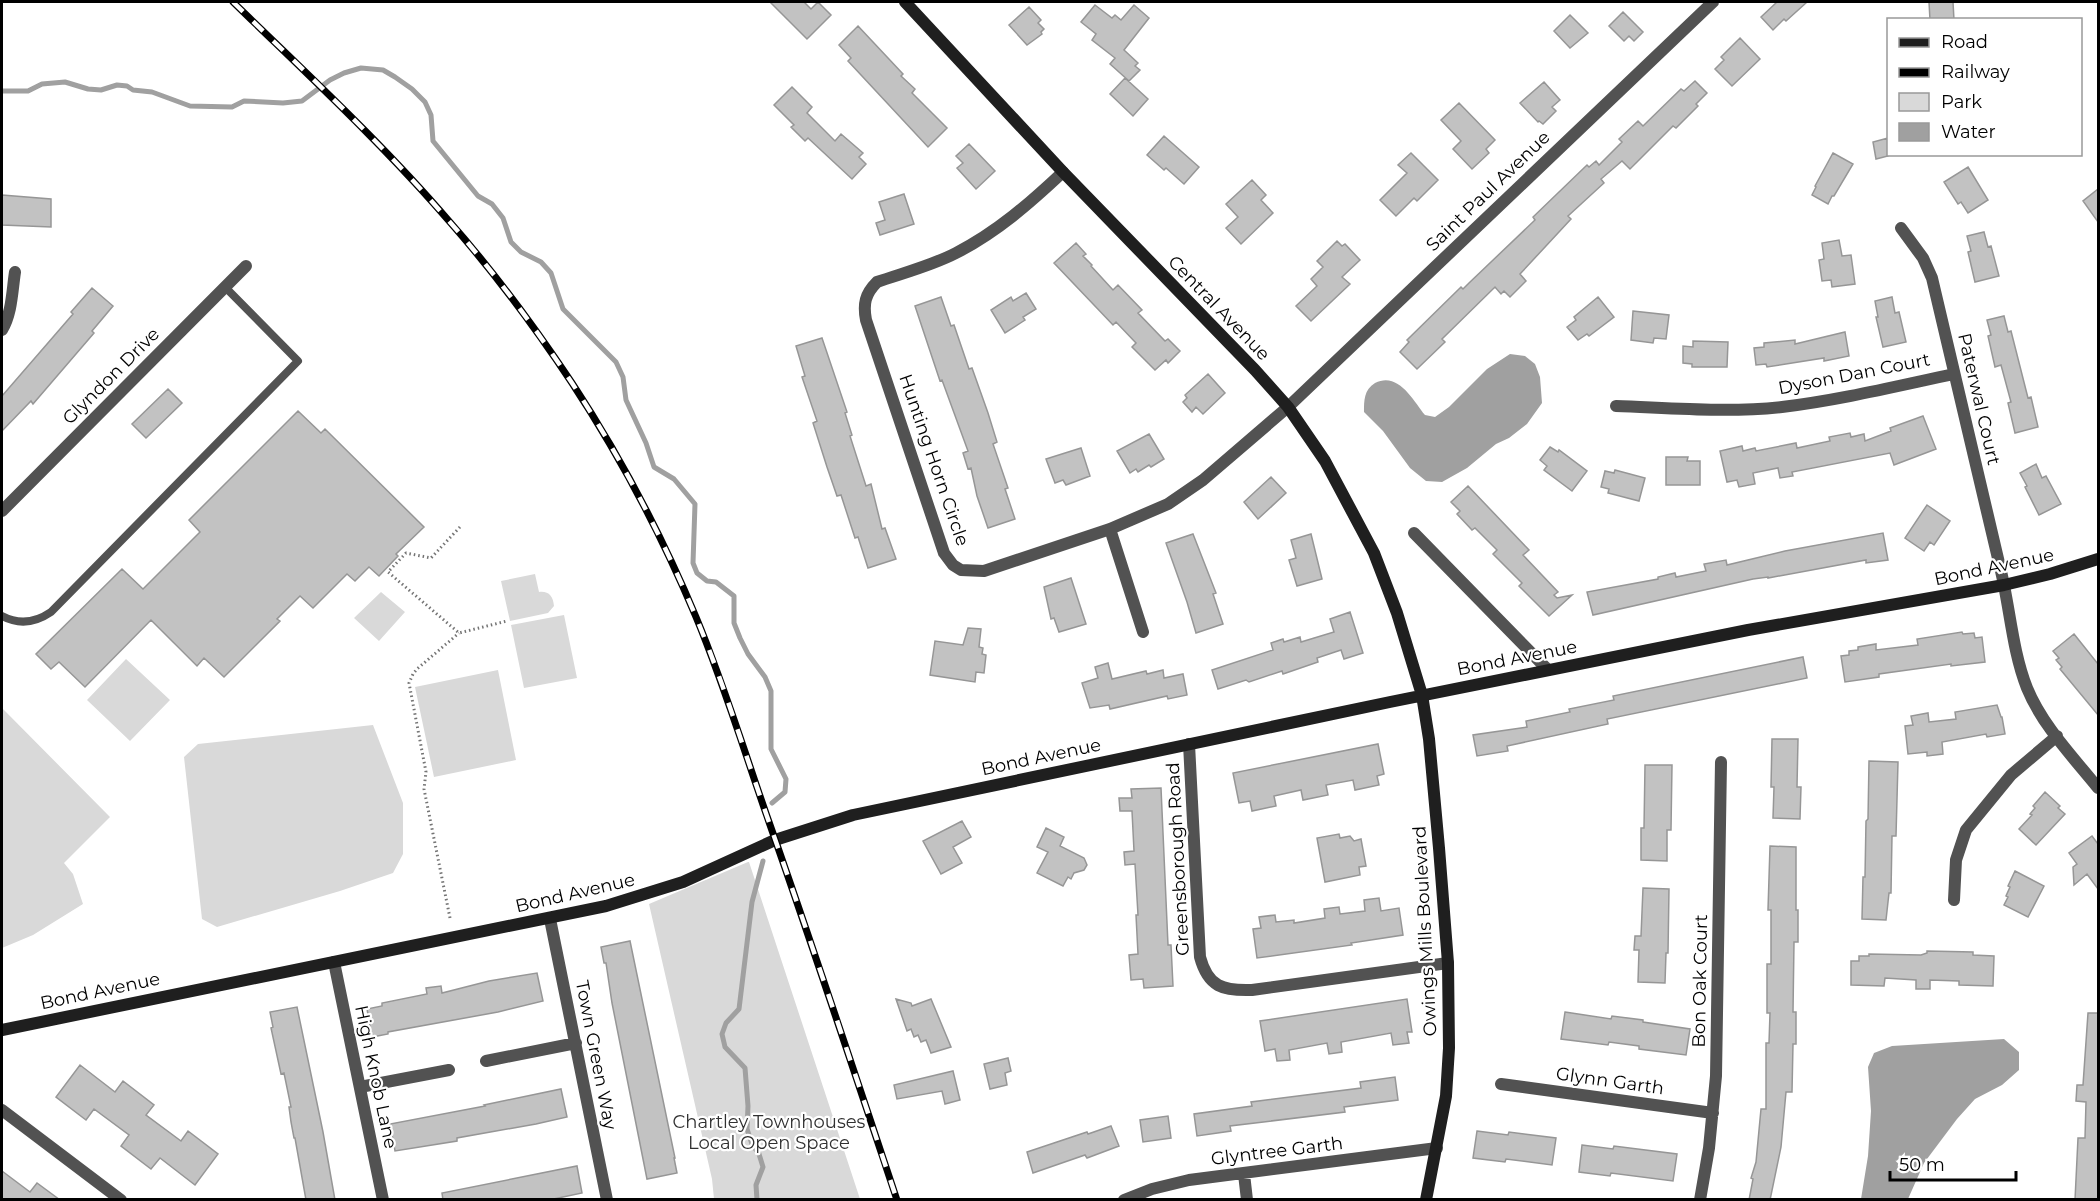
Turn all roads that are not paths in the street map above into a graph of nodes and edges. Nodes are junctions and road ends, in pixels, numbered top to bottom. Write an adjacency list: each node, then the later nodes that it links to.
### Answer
1 (905, 2): 3 (street, Central Avenue)
2 (1713, 2): 11 (street, Saint Paul Avenue)
3 (1063, 172): 11 (street, Central Avenue); 13 (street, Hunting Horn Circle)
4 (1901, 228): 9 (street, Paterwal Court)
5 (246, 266): 7 (street, Glyndon Drive)
6 (15, 272): 8 (street)
7 (225, 287): 12 (street, Glyndon Drive); 17 (lane)
8 (2, 330)
9 (1954, 374): 10 (street, Dyson Dan Court); 16 (street, Paterwal Court)
10 (1616, 406)
11 (1288, 407): 13 (street, Hunting Horn Circle); 20 (street, Central Avenue)
12 (2, 512)
13 (1110, 529): 18 (street)
14 (1414, 533): 19 (street)
15 (2098, 559): 16 (street, Bond Avenue)
16 (2004, 585): 19 (street, Bond Avenue); 21 (street, Paterwal Court)
17 (2, 616)
18 (1143, 632)
19 (1548, 670): 20 (street, Bond Avenue)
20 (1422, 695): 22 (street, Bond Avenue); 28 (street, Owings Mills Boulevard)
21 (2056, 736): 24 (street, Paterwal Court); 25 (street)
22 (1189, 744): 26 (street, Bond Avenue); 28 (street, Greensborough Road)
23 (1721, 762): 36 (street, Bon Oak Court)
24 (2098, 788)
25 (1954, 900)
26 (550, 919): 27 (street, Bond Avenue); 30 (street, Town Green Way)
27 (334, 962): 29 (street, Bond Avenue); 34 (street, High Knob Lane)
28 (1448, 963): 37 (street, Owings Mills Boulevard)
29 (2, 1030)
30 (576, 1043): 31 (street); 41 (street, Town Green Way)
31 (486, 1061)
32 (449, 1070): 34 (street)
33 (1501, 1084): 36 (street, Glynn Garth)
34 (360, 1087): 40 (street, High Knob Lane)
35 (2, 1110): 39 (street)
36 (1713, 1113): 45 (street, Bon Oak Court)
37 (1437, 1148): 38 (street, Glyntree Garth); 44 (street, Owings Mills Boulevard)
38 (1244, 1174): 42 (street, Glyntree Garth); 43 (street)
39 (122, 1200)
40 (383, 1200)
41 (607, 1200)
42 (1124, 1200)
43 (1247, 1200)
44 (1426, 1200)
45 (1700, 1200)

